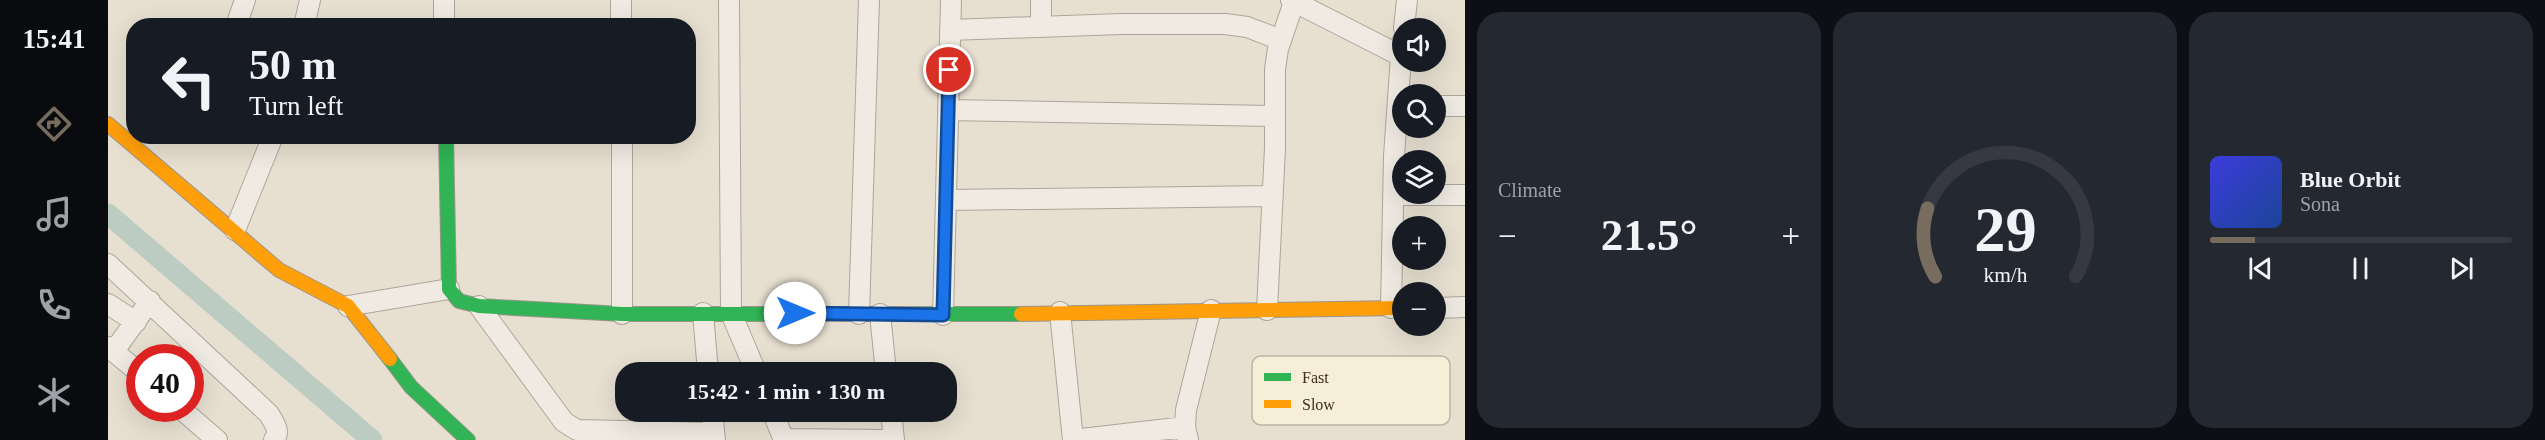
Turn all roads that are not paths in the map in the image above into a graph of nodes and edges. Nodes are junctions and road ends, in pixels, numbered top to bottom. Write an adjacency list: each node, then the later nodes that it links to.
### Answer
1 (245, 0): 11 (street)
2 (310, 0): 12 (street)
3 (444, 0): 13 (street)
4 (621, 0): 14 (street)
5 (729, 0): 50 (street)
6 (869, 0): 52 (street)
7 (951, 0): 17 (street)
8 (1041, 0): 16 (street)
9 (1407, 0): 15 (street)
10 (1293, 1): 18 (street); 19 (street)
11 (239, 18)
12 (306, 18)
13 (444, 18)
14 (621, 18)
15 (1405, 18)
16 (1041, 27): 17 (street); 18 (street)
17 (950, 30): 22 (street)
18 (1281, 40): 23 (street)
19 (1392, 45)
20 (1446, 106): 21 (street)
21 (1465, 106)
22 (948, 110): 23 (street); 33 (street)
23 (1275, 116): 32 (street)
24 (108, 124): 25 (street)
25 (126, 139)
26 (132, 144): 35 (street)
27 (270, 144): 35 (street)
28 (446, 144): 38 (street)
29 (622, 144): 51 (street)
30 (1446, 195): 31 (street)
31 (1465, 195)
32 (1272, 196): 33 (street); 47 (street)
33 (946, 200): 54 (street)
34 (1393, 204): 37 (street)
35 (235, 230): 41 (street)
36 (108, 264): 39 (street)
37 (1396, 282)
38 (449, 289): 41 (street); 42 (street)
39 (150, 301): 55 (street); 69 (street)
40 (108, 304): 55 (street)
41 (348, 306): 70 (street)
42 (479, 306): 51 (street); 65 (street)
43 (1465, 307): 45 (street)
44 (1392, 308): 47 (street)
45 (1446, 308)
46 (1211, 310): 47 (street); 48 (street); 64 (street)
47 (1267, 310)
48 (1060, 312): 54 (street); 73 (street)
49 (703, 313): 50 (street); 51 (street); 58 (street)
50 (731, 313): 52 (street); 59 (street)
51 (622, 314)
52 (859, 314): 53 (street)
53 (880, 314): 54 (street); 60 (street)
54 (943, 315)
55 (136, 322): 56 (street)
56 (111, 349): 57 (street)
57 (126, 361)
58 (707, 362)
59 (752, 362)
60 (885, 362)
61 (196, 422): 68 (street)
62 (777, 422): 67 (street)
63 (892, 422): 72 (street)
64 (1187, 433): 73 (street)
65 (645, 436): 66 (street)
66 (714, 436)
67 (784, 439): 71 (street)
68 (217, 440)
69 (274, 440)
70 (468, 440)
71 (888, 440)
72 (894, 440)
73 (1073, 440)

